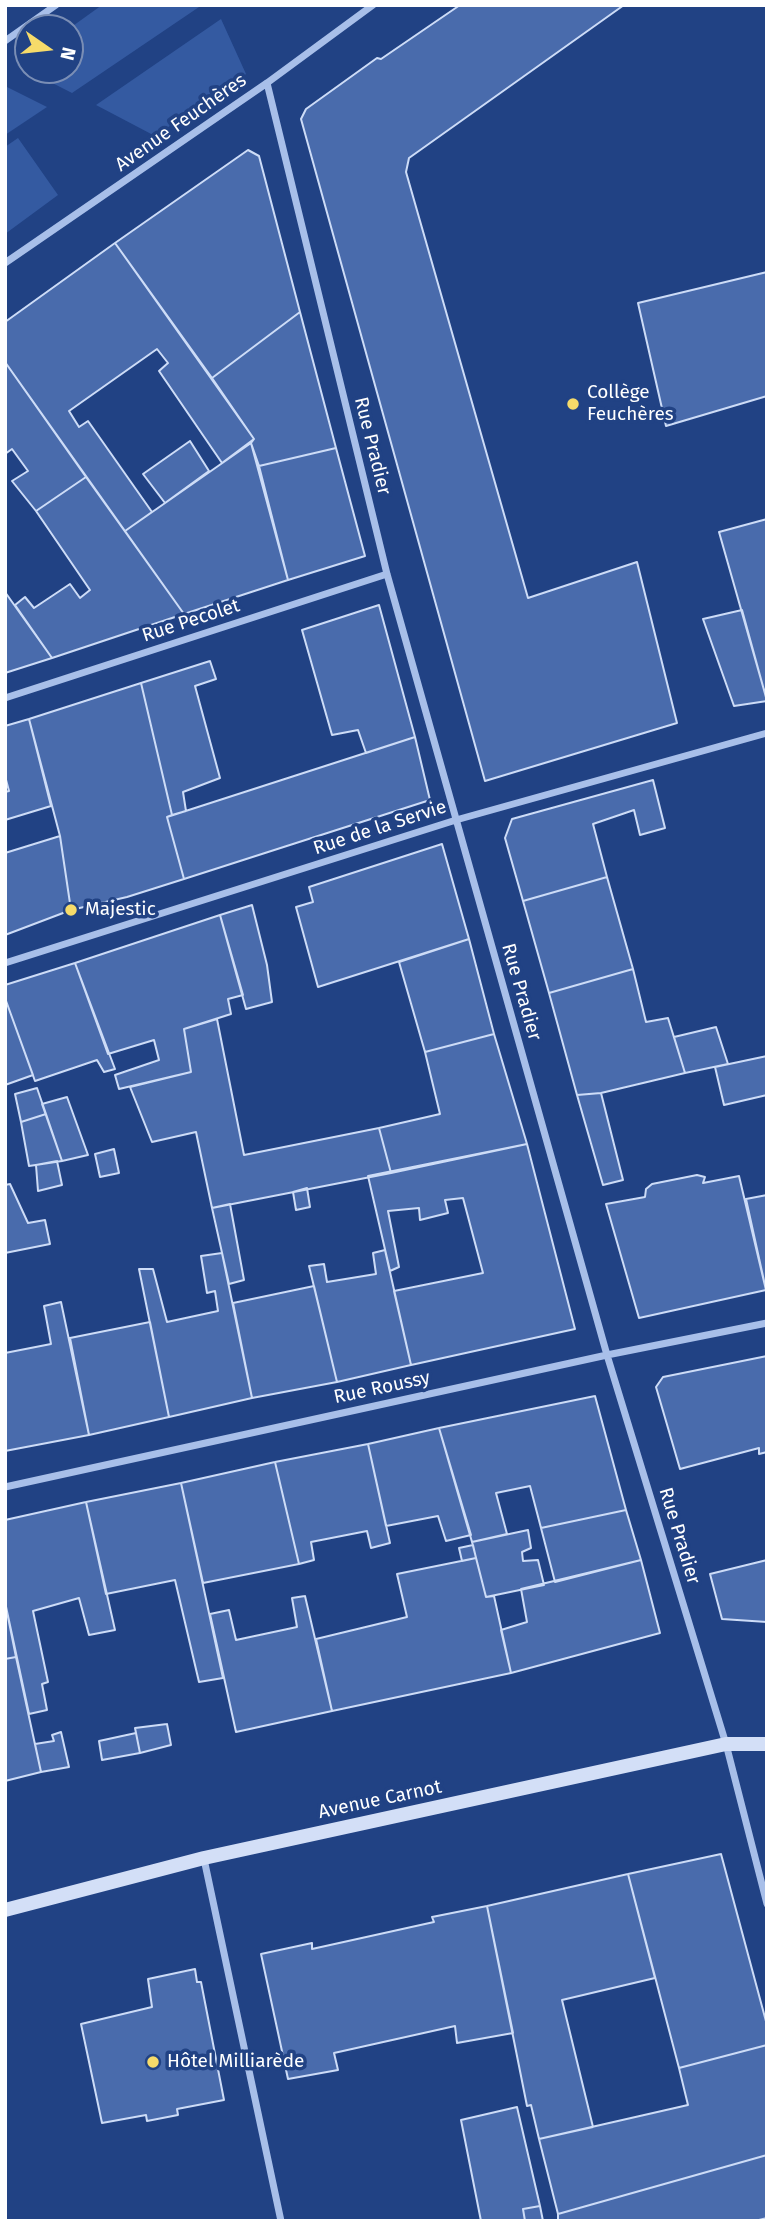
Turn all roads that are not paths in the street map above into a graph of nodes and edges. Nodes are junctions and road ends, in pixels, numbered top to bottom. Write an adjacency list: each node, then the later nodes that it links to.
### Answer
1 (56, 5): 3 (street)
2 (373, 5): 4 (street, Avenue Feuchères)
3 (5, 41)
4 (267, 83): 5 (street, Avenue Feuchères); 6 (street, Rue Pradier)
5 (5, 263)
6 (387, 574): 7 (street, Rue Pecolet); 9 (street, Rue Pradier)
7 (5, 698)
8 (767, 733): 9 (street, Rue de la Servie)
9 (456, 820): 10 (street, Rue de la Servie); 12 (street, Rue Pradier)
10 (5, 962)
11 (767, 1323): 12 (street, Rue Roussy)
12 (607, 1354): 13 (street, Rue Roussy); 14 (street, Rue Pradier)
13 (5, 1487)
14 (726, 1744): 15 (street, Avenue Carnot); 16 (street, Avenue Carnot); 17 (street, Rue Pradier)
15 (767, 1744)
16 (204, 1858): 18 (street, Avenue Carnot); 19 (street)
17 (767, 1903)
18 (5, 1910)
19 (281, 2221)

